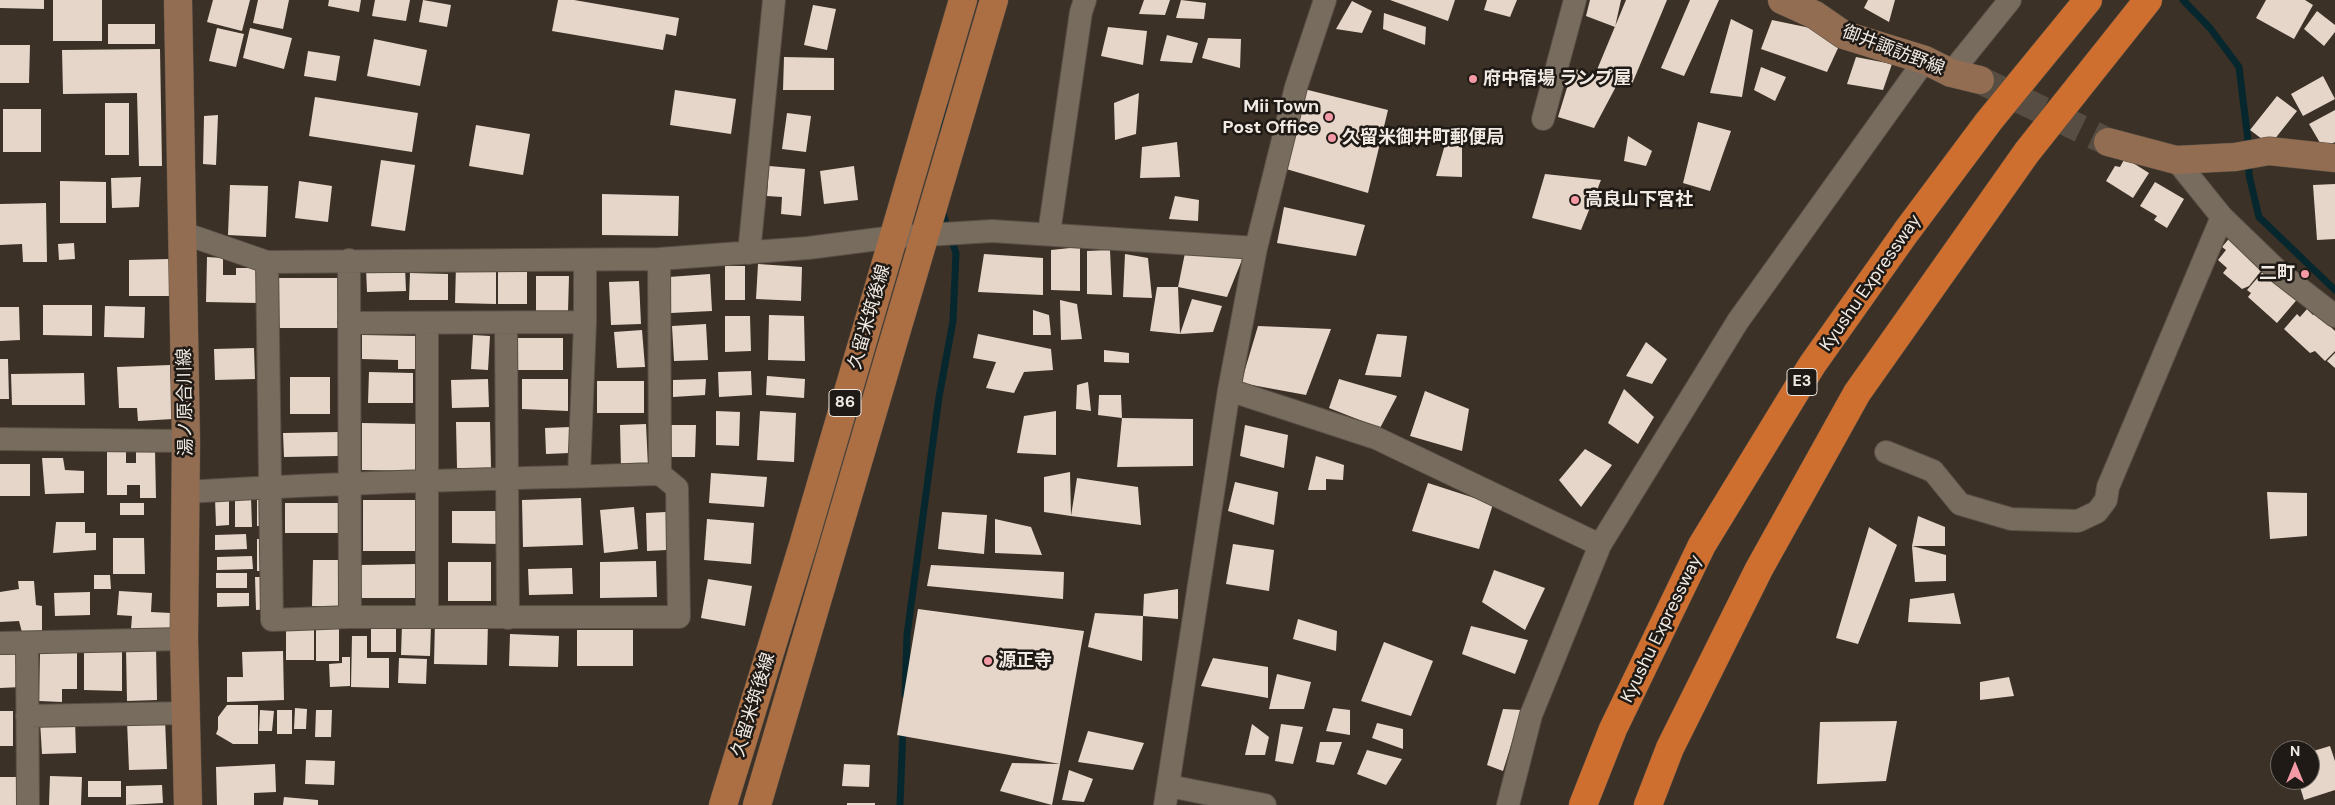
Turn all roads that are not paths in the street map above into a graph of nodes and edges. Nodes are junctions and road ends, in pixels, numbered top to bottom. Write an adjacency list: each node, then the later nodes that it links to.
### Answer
1 (178, 0): 21 (main road, 湯ノ原合川線)
2 (774, 0): 26 (street)
3 (963, 0): 24 (main road, 久留米筑後線 / 86)
4 (994, 0): 23 (main road, 久留米筑後線 / 86)
5 (1086, 0): 22 (street)
6 (1325, 0): 25 (street)
7 (1575, 0): 16 (street)
8 (1782, 0): 12 (main road, 御井諏訪野線)
9 (2010, 0): 14 (street)
10 (2088, 0): 63 (highway, Kyushu Expressway / E3)
11 (2148, 0): 64 (highway)
12 (1816, 7): 13 (main road, 御井諏訪野線)
13 (1925, 60): 14 (main road, 御井諏訪野線); 47 (street)
14 (1951, 73): 15 (main road, 御井諏訪野線)
15 (1980, 80)
16 (1543, 119)
17 (2108, 142): 19 (main road)
18 (2335, 158): 19 (main road)
19 (2176, 160): 20 (street)
20 (2222, 217): 31 (street); 39 (street)
21 (183, 233): 30 (street); 38 (main road, 湯ノ原合川線)
22 (1049, 233): 23 (street); 25 (street)
23 (923, 235): 24 (street); 60 (main road, 久留米筑後線 / 86)
24 (894, 237): 26 (street); 59 (main road, 久留米筑後線 / 86)
25 (1256, 248): 36 (street)
26 (749, 253): 27 (street)
27 (659, 259): 29 (street); 40 (street)
28 (349, 260): 29 (street); 30 (street); 33 (street)
29 (585, 260): 32 (street)
30 (267, 262): 45 (street)
31 (2335, 316)
32 (585, 322): 35 (street); 41 (street)
33 (349, 323): 34 (street); 44 (street)
34 (427, 323): 35 (street); 43 (street)
35 (506, 323): 42 (street)
36 (1229, 390): 47 (street); 56 (street)
37 (0, 440): 38 (street)
38 (186, 441): 46 (main road, 湯ノ原合川線)
39 (1886, 452)
40 (660, 474): 41 (street); 50 (street)
41 (579, 476): 42 (street)
42 (507, 478): 43 (street); 50 (street)
43 (427, 481): 44 (street); 49 (street)
44 (350, 484): 45 (street); 48 (street)
45 (271, 487): 46 (street); 48 (street)
46 (187, 492): 51 (main road, 湯ノ原合川線)
47 (1600, 545): 62 (street)
48 (350, 617): 49 (street)
49 (427, 617): 50 (street)
50 (508, 618)
51 (184, 639): 53 (street); 54 (main road, 湯ノ原合川線)
52 (0, 643): 53 (street)
53 (27, 643): 55 (street)
54 (186, 713): 55 (street); 58 (main road, 湯ノ原合川線)
55 (27, 716): 57 (street)
56 (1167, 796): 61 (street)
57 (28, 805)
58 (188, 805)
59 (723, 805)
60 (757, 805)
61 (1265, 805)
62 (1508, 805)
63 (1583, 805)
64 (1648, 805)

